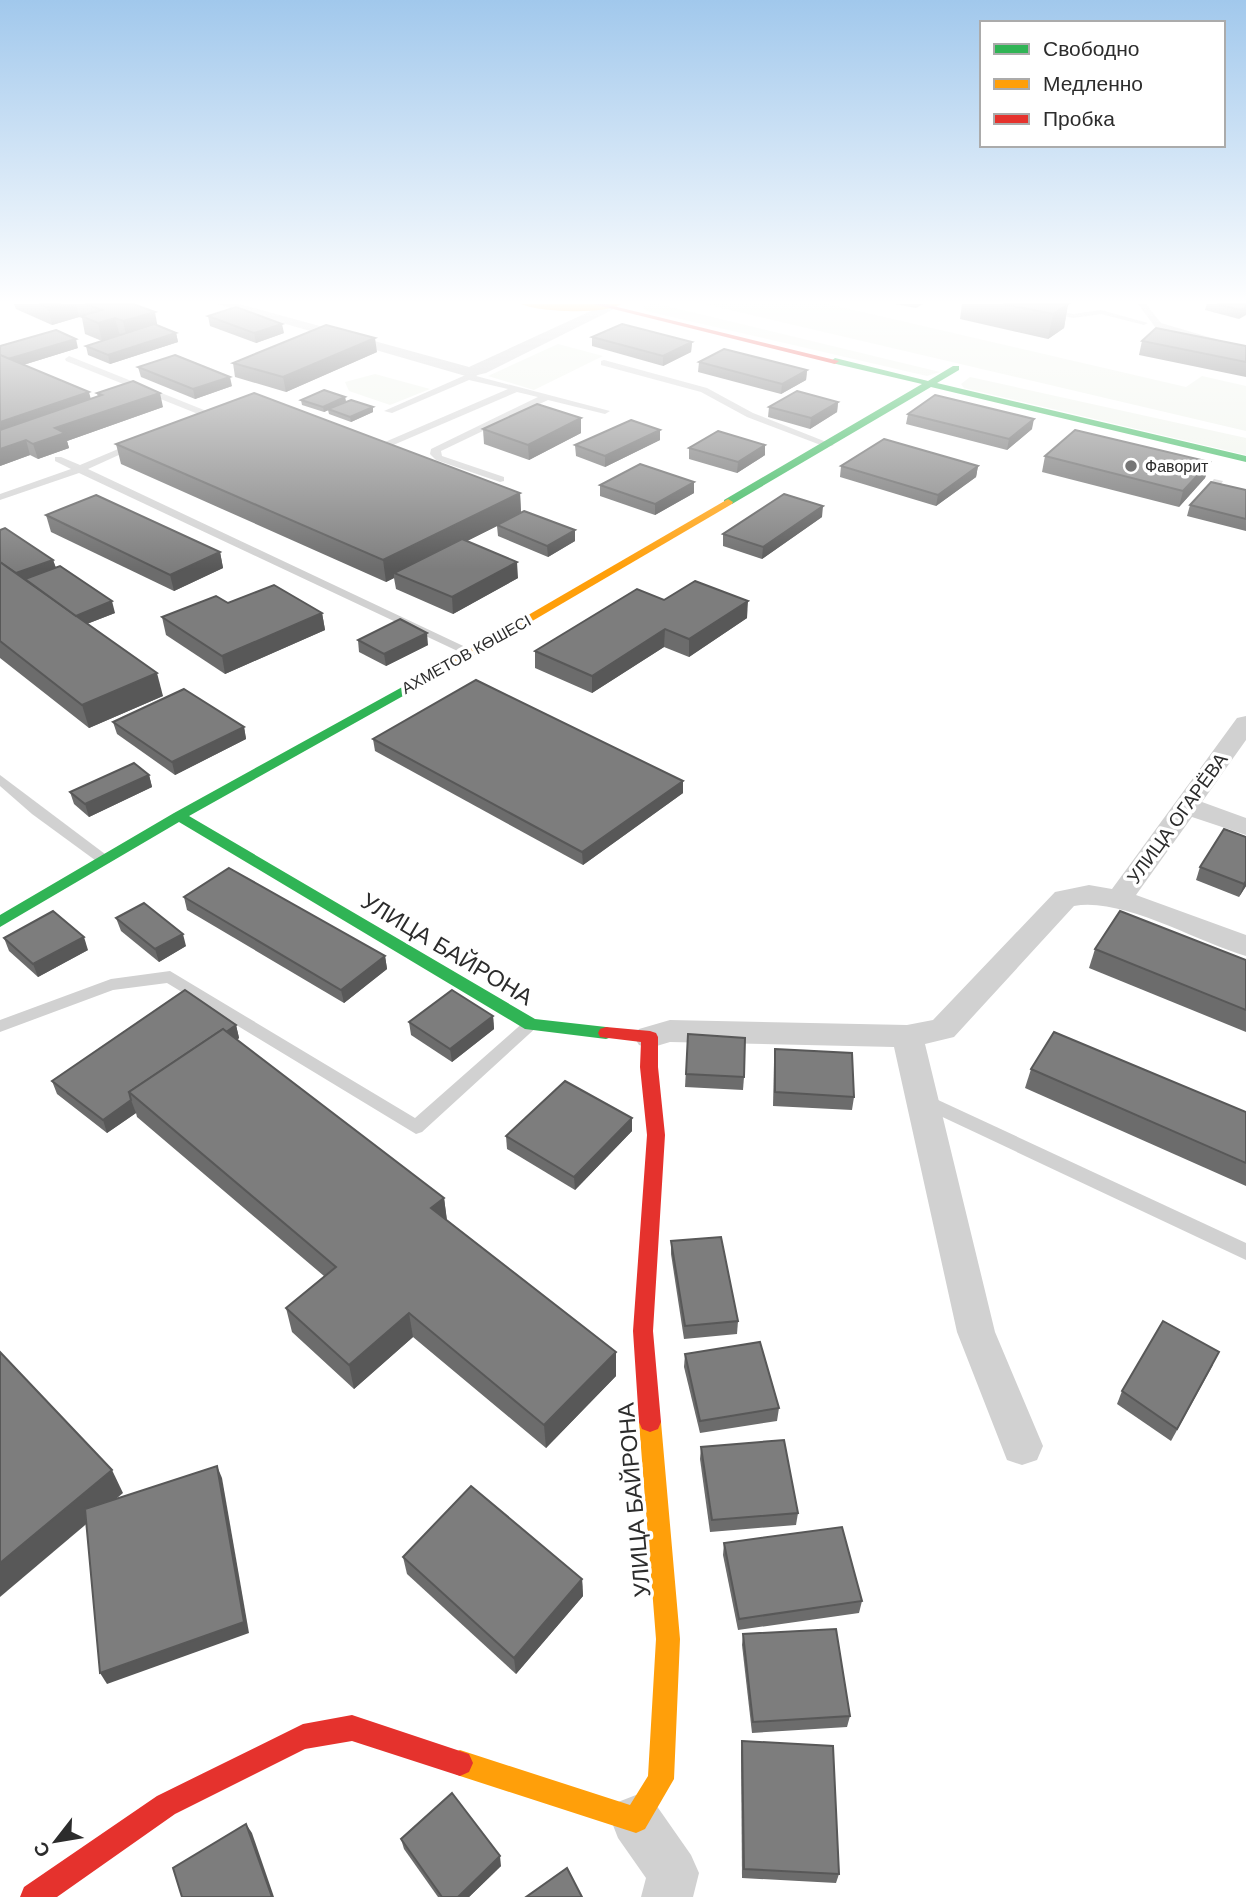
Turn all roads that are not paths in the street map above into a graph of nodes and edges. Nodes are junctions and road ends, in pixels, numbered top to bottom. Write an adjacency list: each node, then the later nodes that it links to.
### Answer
1 (153, 393): 11 (lane)
2 (431, 393): 9 (lane)
3 (508, 393): 13 (lane)
4 (526, 393): 8 (lane)
5 (709, 393): 14 (lane)
6 (917, 393): 14 (street, АХМЕТОВ КӨШЕСІ)
7 (967, 393): 16 (street)
8 (546, 397): 10 (lane); 18 (lane)
9 (389, 411)
10 (605, 411)
11 (187, 425)
12 (150, 439): 17 (lane)
13 (388, 444)
14 (829, 445): 22 (street, АХМЕТОВ КӨШЕСІ)
15 (58, 459): 17 (lane)
16 (1246, 459)
17 (80, 469): 21 (lane); 22 (lane)
18 (500, 480)
19 (1218, 481): 20 (lane)
20 (1246, 496)
21 (0, 497)
22 (470, 652): 26 (street, АХМЕТОВ КӨШЕСІ)
23 (1246, 723): 25 (street, УЛИЦА ОГАРЁВА)
24 (0, 779): 28 (lane)
25 (1184, 805): 27 (street); 29 (street, УЛИЦА ОГАРЁВА)
26 (179, 816): 28 (street, АХМЕТОВ КӨШЕСІ); 32 (street, УЛИЦА БАЙРОНА)
27 (1246, 827)
28 (103, 860): 30 (street, АХМЕТОВ КӨШЕСІ)
29 (1119, 899): 31 (street); 34 (street, УЛИЦА ОГАРЁВА)
30 (2, 919)
31 (1246, 946)
32 (531, 1025): 33 (lane); 35 (street, УЛИЦА БАЙРОНА)
33 (0, 1026)
34 (907, 1036): 35 (street, УЛИЦА ОГАРЁВА); 36 (street)
35 (650, 1037): 39 (street, УЛИЦА БАЙРОНА)
36 (923, 1100): 37 (lane); 38 (street)
37 (1246, 1252)
38 (1022, 1446)
39 (636, 1820): 40 (street); 41 (street)
40 (34, 1897)
41 (667, 1897)

